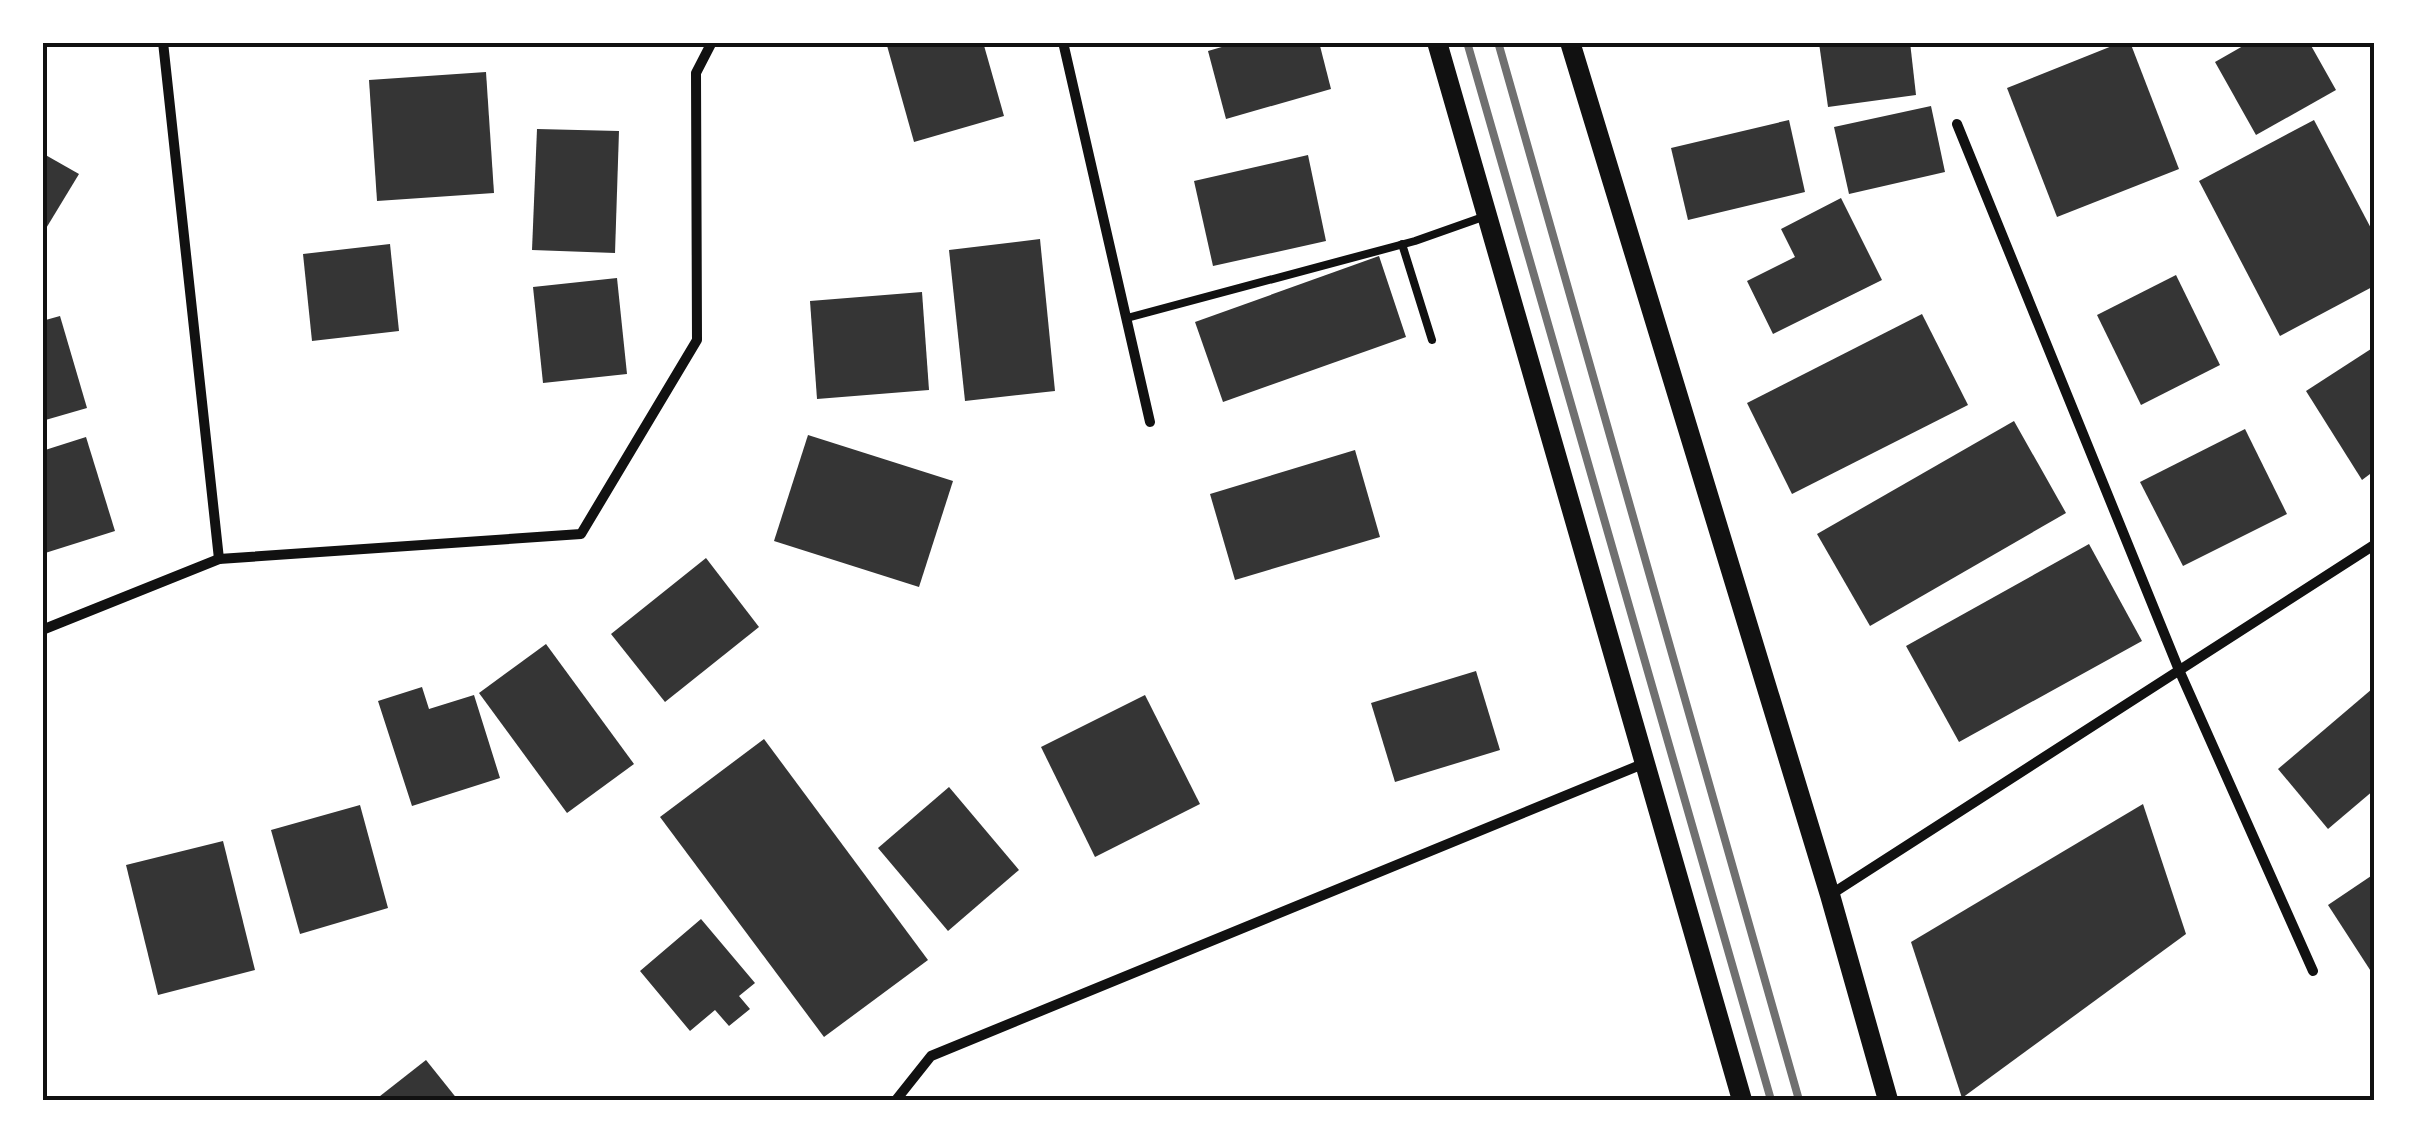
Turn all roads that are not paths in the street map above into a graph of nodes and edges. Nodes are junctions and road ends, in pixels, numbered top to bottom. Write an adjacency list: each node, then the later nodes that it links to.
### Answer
1 (163, 42): 15 (street)
2 (712, 42): 15 (street)
3 (1063, 42): 11 (street)
4 (1437, 42): 7 (main road)
5 (1454, 42): 7 (main road)
6 (1570, 42): 19 (main road)
7 (1444, 67): 9 (main road)
8 (1957, 124): 17 (street)
9 (1488, 215): 10 (lane); 18 (main road)
10 (1402, 244): 11 (lane); 12 (lane)
11 (1126, 318): 13 (street)
12 (1432, 340)
13 (1150, 422)
14 (2374, 545): 17 (street)
15 (220, 559): 16 (street)
16 (42, 630)
17 (2179, 670): 19 (street); 20 (street)
18 (1646, 763): 21 (street); 22 (main road)
19 (1830, 895): 23 (main road)
20 (2313, 970)
21 (896, 1100)
22 (1742, 1100)
23 (1888, 1100)

